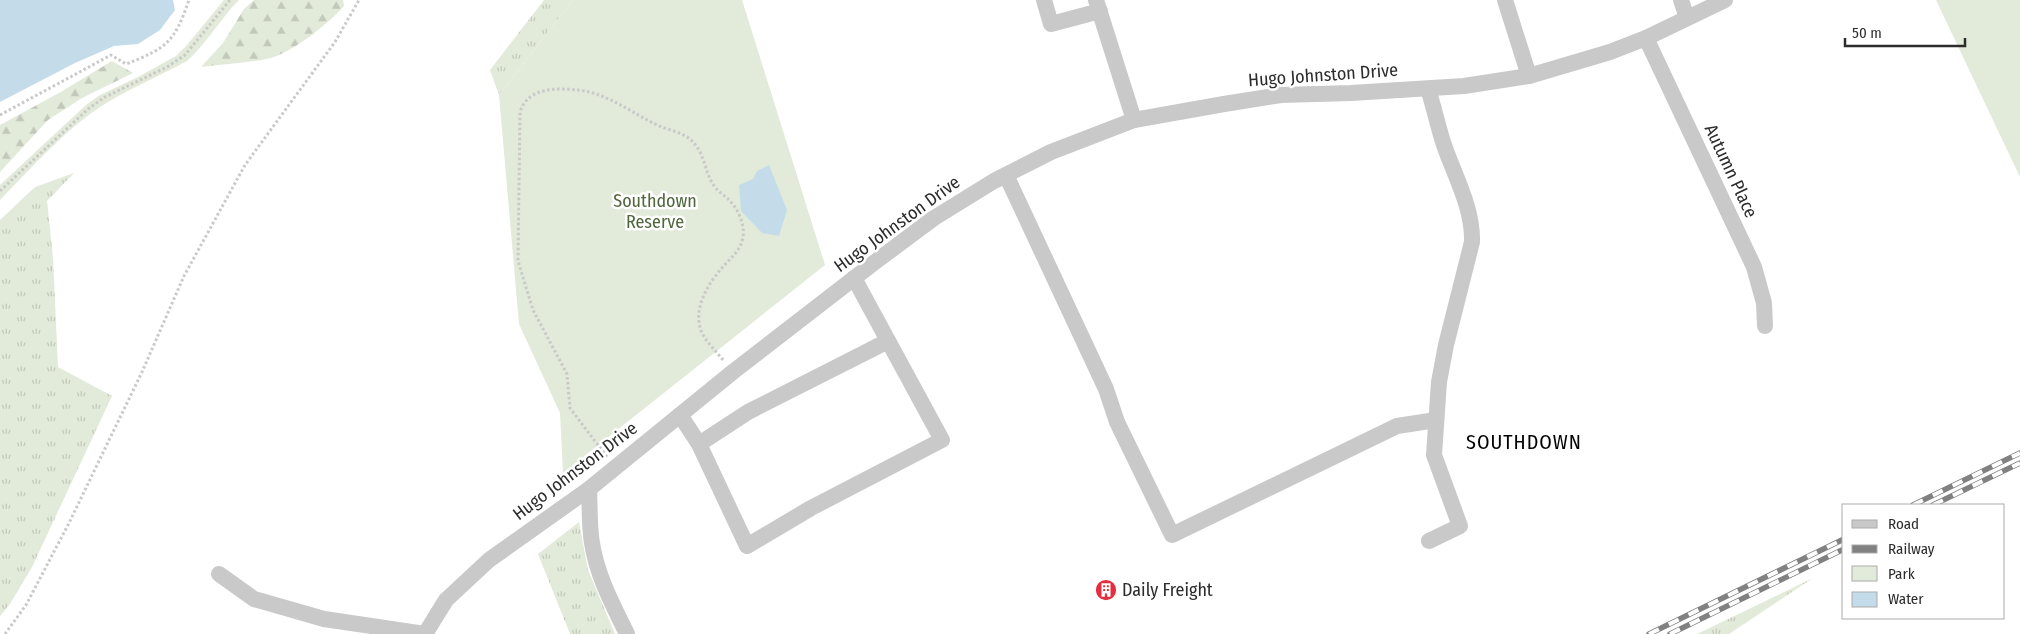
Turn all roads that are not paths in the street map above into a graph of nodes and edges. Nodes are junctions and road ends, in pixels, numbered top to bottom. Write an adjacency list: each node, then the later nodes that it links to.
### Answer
1 (1044, 0): 5 (street)
2 (1504, 0): 8 (street)
3 (1682, 0): 6 (street)
4 (1725, 0): 6 (street, Hugo Johnston Drive)
5 (1098, 5): 10 (street)
6 (1687, 18): 7 (street, Hugo Johnston Drive)
7 (1646, 38): 8 (street, Hugo Johnston Drive); 13 (street, Autumn Place)
8 (1529, 76): 9 (street, Hugo Johnston Drive)
9 (1428, 88): 10 (street, Hugo Johnston Drive); 16 (street)
10 (1134, 120): 11 (street, Hugo Johnston Drive)
11 (1006, 175): 12 (street, Hugo Johnston Drive); 16 (street)
12 (854, 278): 14 (street); 15 (street, Hugo Johnston Drive)
13 (1765, 326)
14 (888, 341): 17 (street); 17 (street)
15 (680, 415): 17 (street); 18 (street, Hugo Johnston Drive)
16 (1436, 420): 19 (street)
17 (699, 444)
18 (590, 489): 21 (street, Hugo Johnston Drive); 22 (street)
19 (1429, 541)
20 (219, 574): 21 (street)
21 (425, 634)
22 (627, 634)

